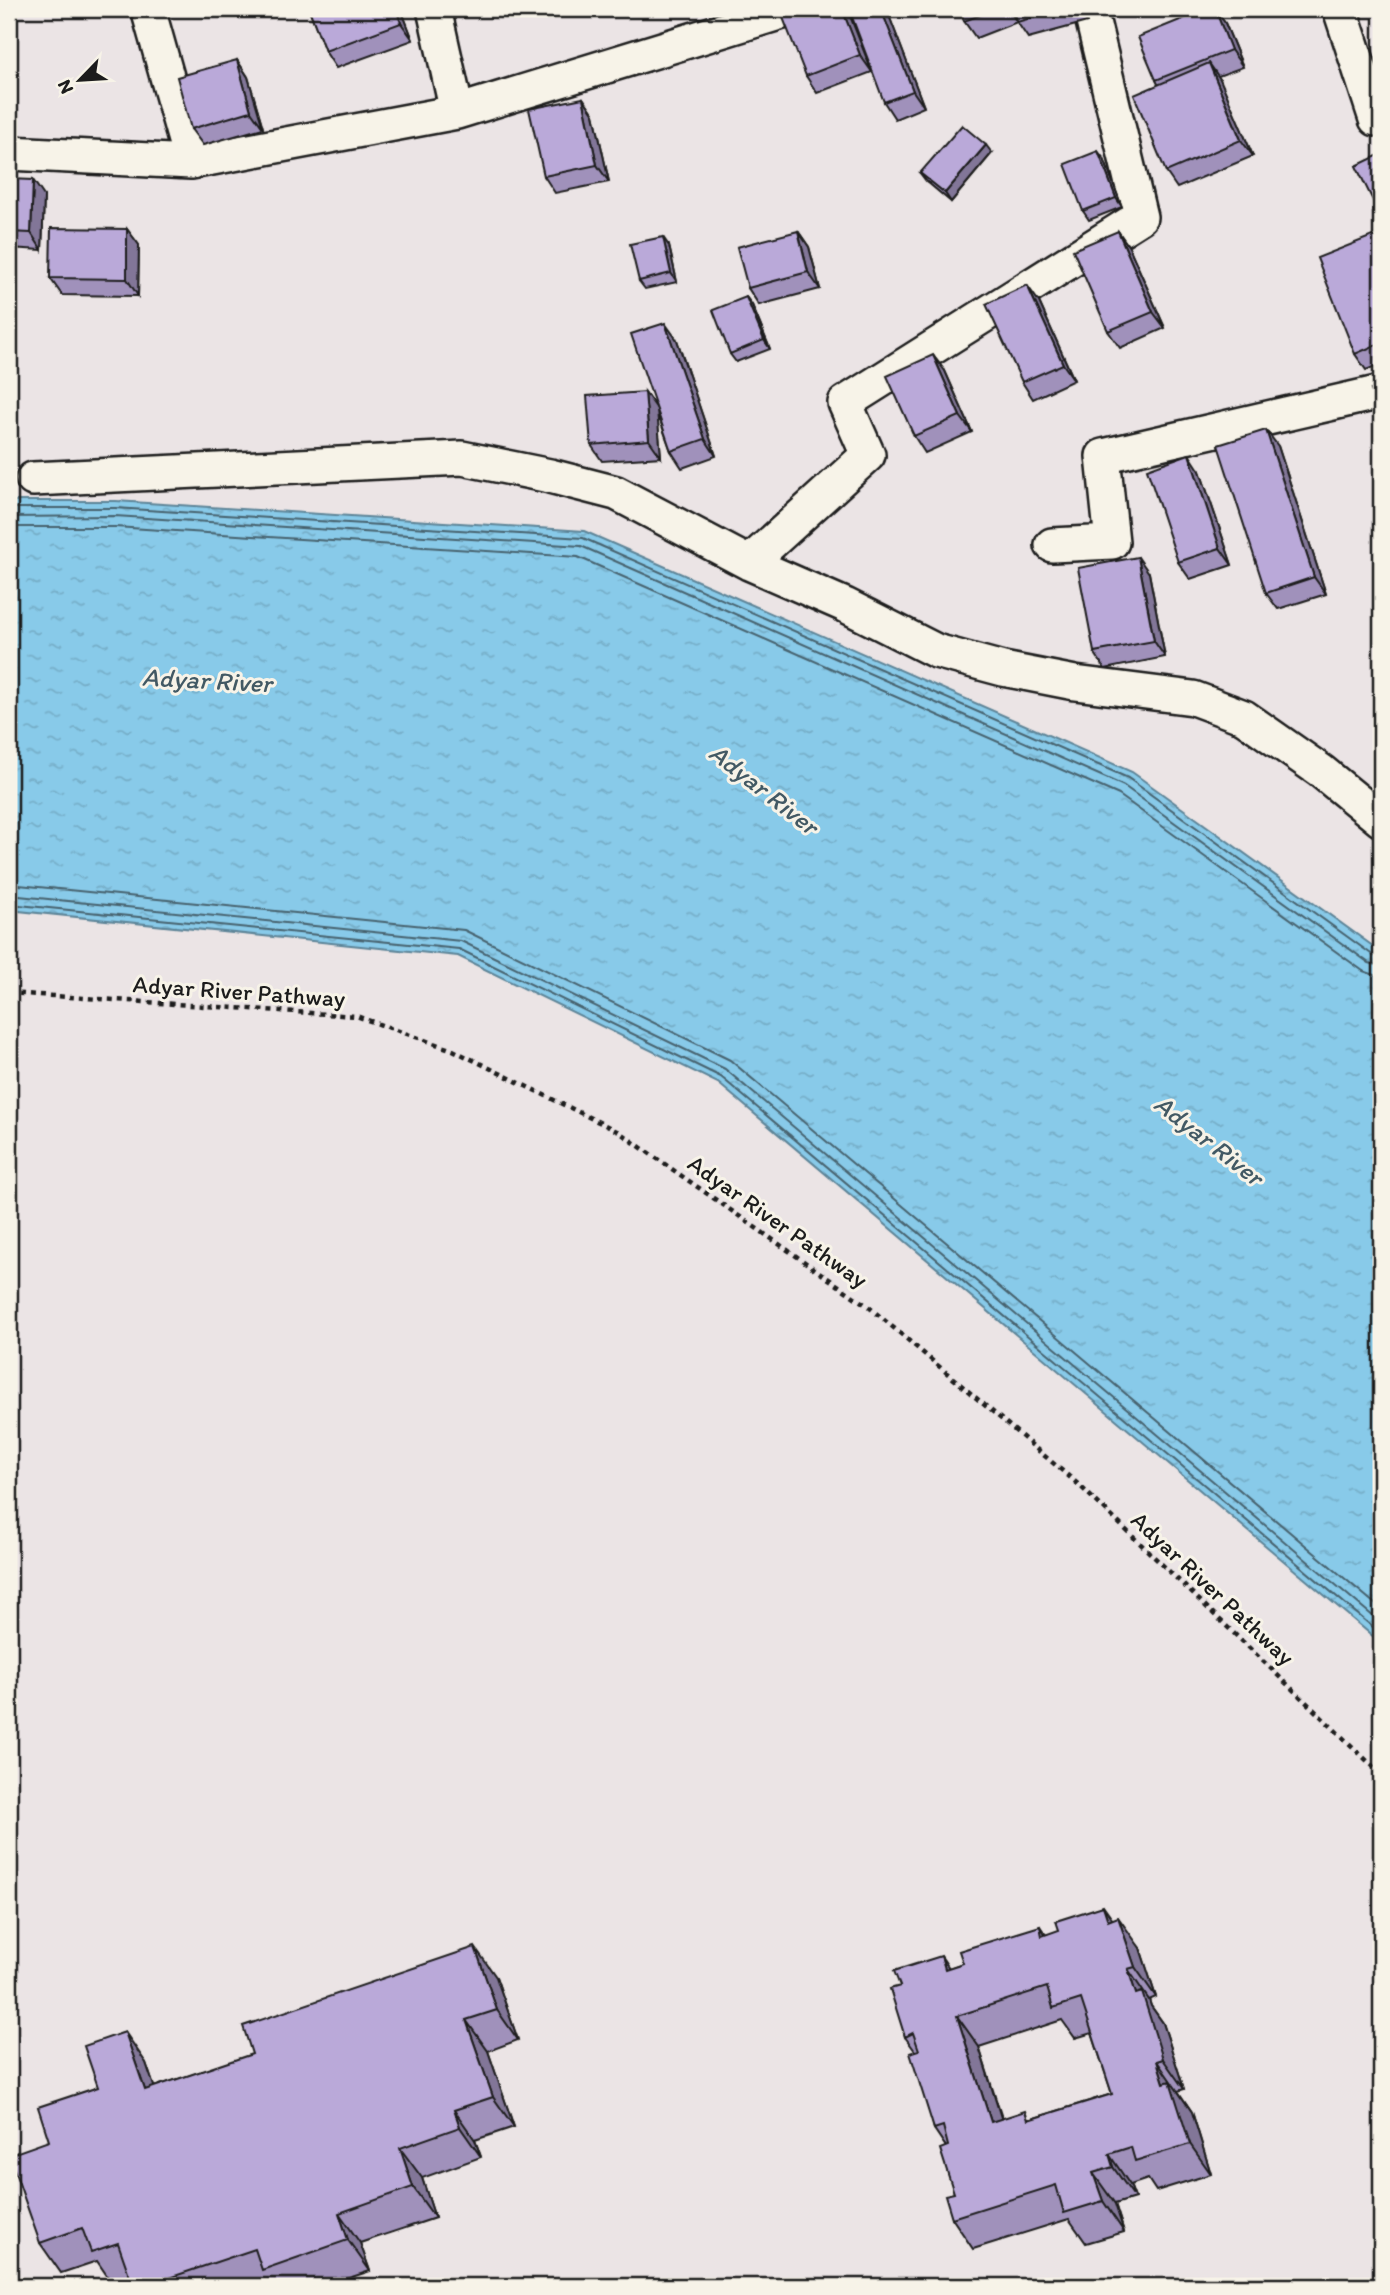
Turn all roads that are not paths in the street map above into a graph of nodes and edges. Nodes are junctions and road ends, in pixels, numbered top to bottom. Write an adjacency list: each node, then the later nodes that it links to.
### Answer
1 (148, 9): 9 (street)
2 (434, 9): 6 (street)
3 (792, 9): 6 (street)
4 (1090, 9): 13 (street)
5 (1340, 9): 7 (street)
6 (457, 112): 9 (street)
7 (1376, 119)
8 (9, 153): 9 (street)
9 (191, 162)
10 (1381, 392): 12 (street)
11 (33, 479): 13 (street)
12 (1052, 545)
13 (749, 563): 14 (street)
14 (1381, 820)

